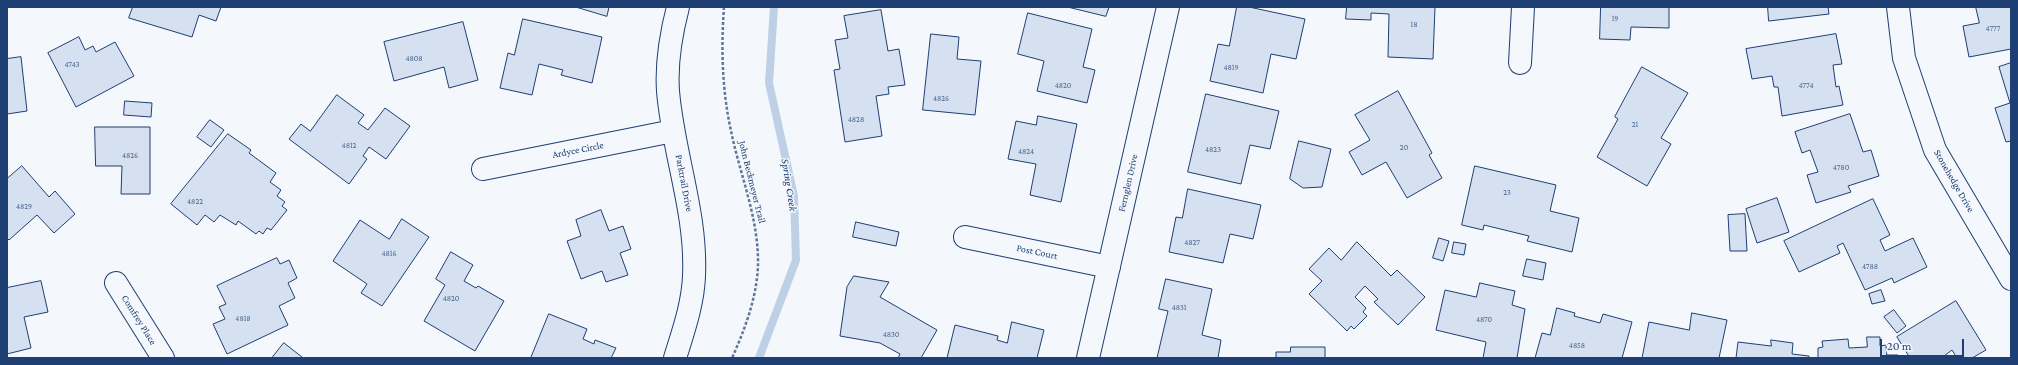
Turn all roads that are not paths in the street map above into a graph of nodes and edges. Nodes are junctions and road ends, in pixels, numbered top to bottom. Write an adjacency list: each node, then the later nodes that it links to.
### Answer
1 (678, 7): 6 (street, Parktrail Drive)
2 (1168, 7): 9 (street, Fernglen Drive)
3 (1523, 7): 5 (street)
4 (1898, 7): 10 (street, Stonehedge Drive)
5 (1520, 63)
6 (673, 131): 7 (street, Ardyce Circle); 13 (street, Parktrail Drive)
7 (482, 169)
8 (965, 237): 9 (street, Post Court)
9 (1109, 267): 14 (street, Fernglen Drive)
10 (2011, 279)
11 (116, 282): 12 (street, Comfrey Place)
12 (163, 358)
13 (675, 358)
14 (1088, 358)

